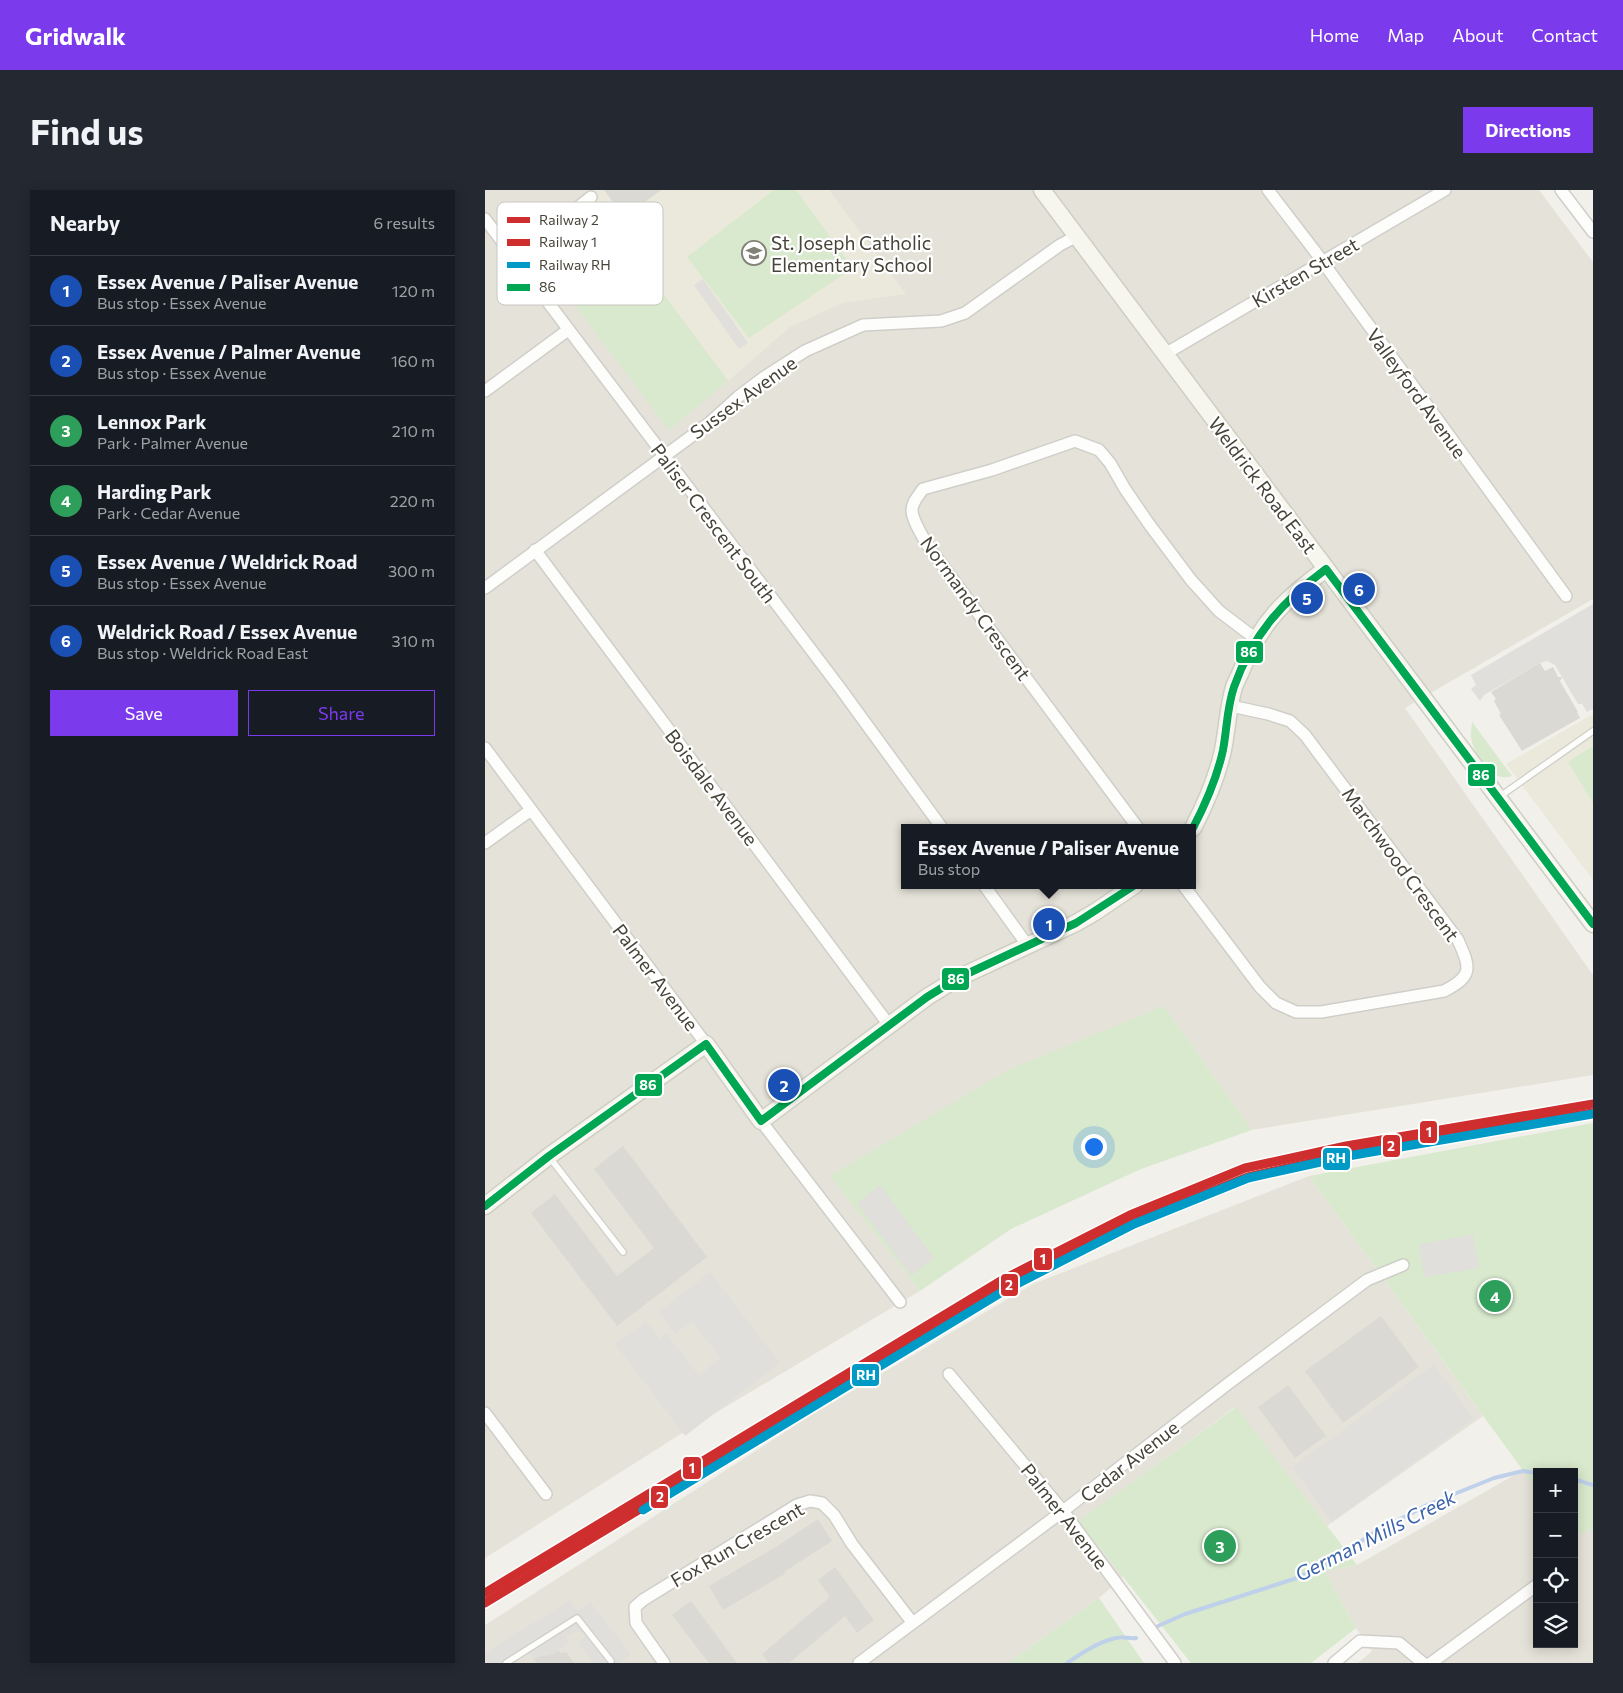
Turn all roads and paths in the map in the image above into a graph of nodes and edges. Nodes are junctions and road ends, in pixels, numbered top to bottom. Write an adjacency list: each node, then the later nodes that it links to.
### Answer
1 (1042, 190): 10 (street, Weldrick Road East)
2 (1268, 190): 11 (street, Valleyford Avenue)
3 (1445, 190): 11 (street, Kirsten Street)
4 (1561, 190): 8 (street)
5 (591, 197): 6 (street)
6 (585, 202)
7 (485, 219): 9 (street, Paliser Crescent South)
8 (1593, 232)
9 (497, 236)
10 (1077, 236): 14 (street, Weldrick Road East); 16 (street, Sussex Avenue)
11 (1322, 263): 14 (street, Kirsten Street); 20 (street, Valleyford Avenue)
12 (549, 305): 13 (street, Paliser Crescent South)
13 (568, 330): 15 (street); 16 (street, Paliser Crescent South)
14 (1165, 354): 18 (street, Weldrick Road East)
15 (485, 391)
16 (663, 456): 17 (street, Sussex Avenue); 27 (street, Paliser Crescent South)
17 (535, 550): 19 (street, Sussex Avenue); 36 (street, Boisdale Avenue)
18 (1326, 569): 21 (street); 25 (street, Weldrick Road East)
19 (485, 588)
20 (1566, 596)
21 (1255, 640): 22 (street); 28 (street, Normandy Crescent)
22 (1231, 706): 29 (street); 33 (street, Marchwood Crescent)
23 (1593, 731): 25 (lane)
24 (485, 748): 26 (street, Palmer Avenue)
25 (1499, 797): 34 (street, Weldrick Road East)
26 (531, 810): 30 (street); 37 (street, Palmer Avenue)
27 (939, 824)
28 (1135, 824)
29 (1195, 824)
30 (485, 843)
31 (987, 889): 35 (street)
32 (1129, 889): 35 (street)
33 (1186, 889)
34 (1593, 924)
35 (1028, 946): 36 (street)
36 (889, 1025): 38 (street)
37 (706, 1044): 38 (street, Palmer Avenue); 39 (street)
38 (761, 1120): 43 (street, Palmer Avenue)
39 (549, 1156): 40 (street); 41 (lane)
40 (485, 1206)
41 (623, 1252)
42 (1403, 1265): 47 (street, Cedar Avenue)
43 (900, 1302)
44 (949, 1374): 47 (street, Palmer Avenue)
45 (485, 1413): 46 (street)
46 (546, 1494)
47 (1063, 1511): 49 (street, Cedar Avenue); 54 (street, Palmer Avenue)
48 (1533, 1588): 57 (street)
49 (912, 1622): 52 (street, Fox Run Crescent); 53 (street, Cedar Avenue)
50 (611, 1661): 51 (lane)
51 (506, 1663)
52 (664, 1663)
53 (859, 1663)
54 (1175, 1663)
55 (1334, 1663): 56 (street)
56 (1423, 1663)
57 (1431, 1663)

